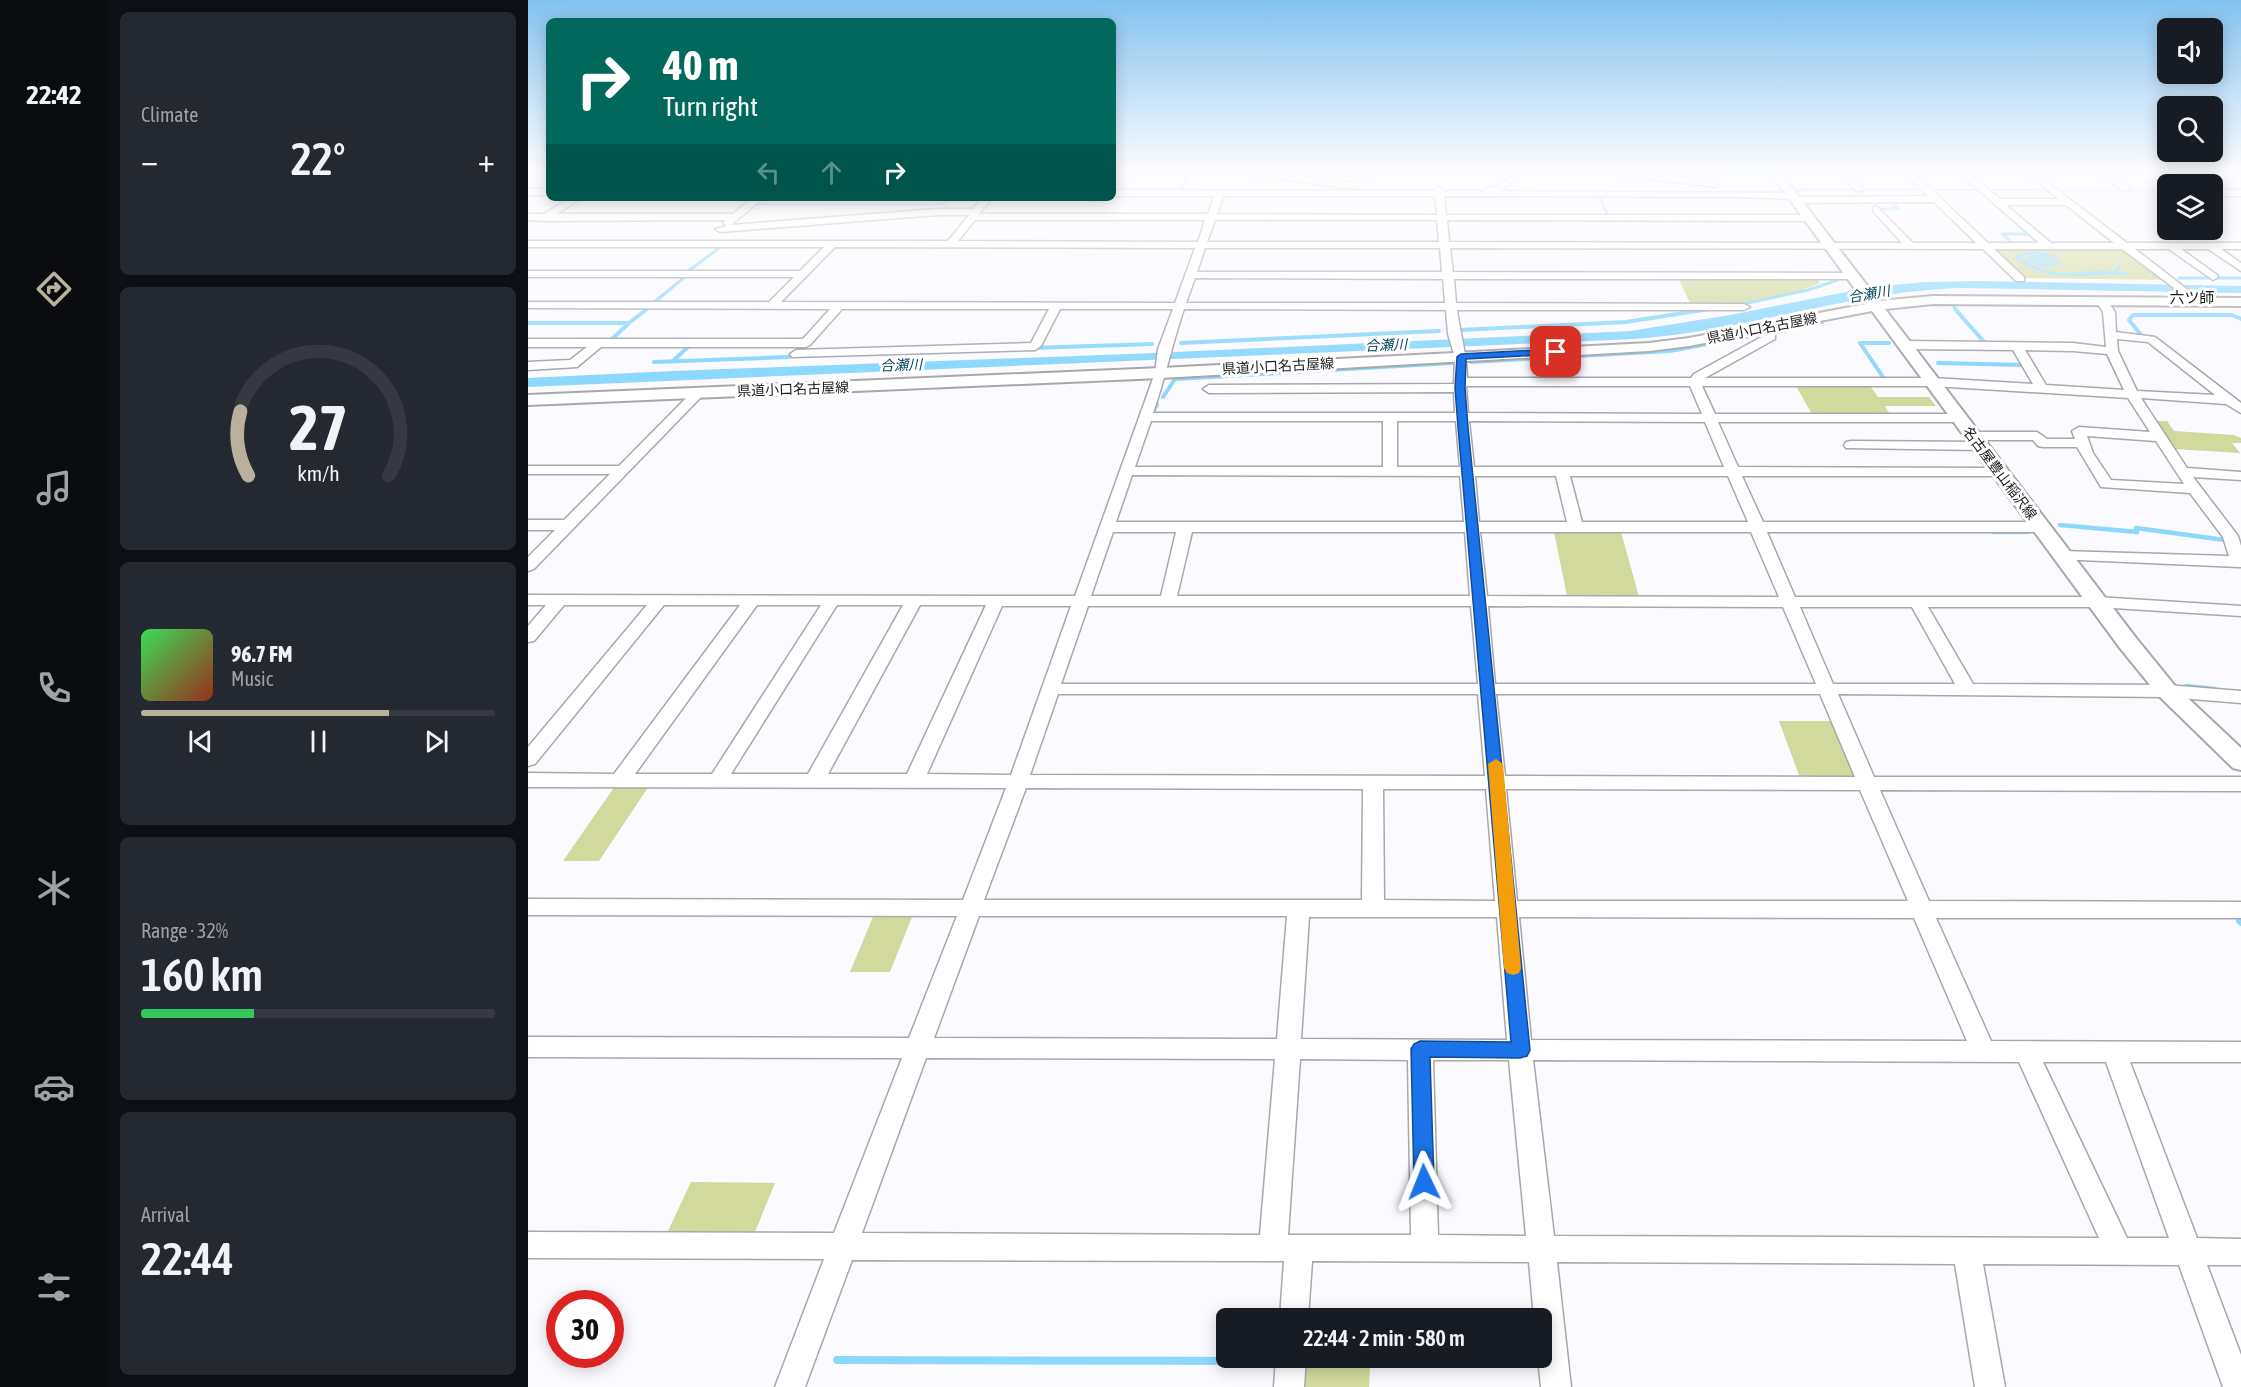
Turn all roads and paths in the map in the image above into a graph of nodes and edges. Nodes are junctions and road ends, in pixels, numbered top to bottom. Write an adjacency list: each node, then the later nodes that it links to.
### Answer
1 (712, 236): 10 (street)
2 (957, 236): 13 (street)
3 (1205, 236): 14 (street)
4 (1443, 236): 15 (street)
5 (1822, 236): 16 (main road, 名古屋豊山稲沢線)
6 (1901, 236): 17 (street)
7 (1975, 236): 18 (street)
8 (2037, 236): 19 (street)
9 (2113, 236): 20 (street)
10 (703, 243): 11 (street); 12 (street)
11 (528, 244)
12 (833, 244): 13 (street); 26 (street)
13 (951, 244): 14 (street)
14 (1202, 245): 15 (street); 27 (street)
15 (1444, 245): 16 (street); 28 (street)
16 (1829, 246): 17 (street); 31 (main road, 名古屋豊山稲沢線)
17 (1911, 246): 18 (street)
18 (1985, 246): 19 (street); 30 (street)
19 (2049, 246): 20 (street)
20 (2126, 246): 21 (street); 32 (street)
21 (2171, 246): 22 (street); 29 (street)
22 (2210, 246): 23 (street); 24 (street)
23 (2241, 246)
24 (2241, 268)
25 (528, 274): 26 (street)
26 (802, 274): 36 (street)
27 (1192, 275): 28 (street); 39 (street)
28 (1448, 275): 31 (street); 40 (street)
29 (2213, 277)
30 (2020, 279)
31 (1863, 291): 33 (main road, 県道小口名古屋線); 42 (main road, 県道小口名古屋線); 47 (main road, 名古屋豊山稲沢線)
32 (2194, 299): 33 (main road, 県道小口名古屋線); 34 (main road, 県道小口名古屋線)
33 (2102, 301): 43 (street)
34 (2241, 302)
35 (528, 305): 36 (street)
36 (771, 306): 37 (street)
37 (838, 306): 38 (street); 46 (street)
38 (1056, 306): 39 (street); 46 (street)
39 (1181, 306): 40 (street); 52 (street)
40 (1451, 307): 41 (street); 50 (street)
41 (1744, 307)
42 (1763, 328): 50 (main road, 県道小口名古屋線); 54 (street)
43 (2112, 334): 49 (street); 60 (street)
44 (528, 343): 45 (street)
45 (598, 343): 46 (street); 51 (street)
46 (806, 343)
47 (1905, 345): 48 (street); 53 (main road, 名古屋豊山稲沢線)
48 (2017, 347): 49 (street); 56 (street)
49 (2112, 351): 58 (street)
50 (1461, 355): 52 (main road, 県道小口名古屋線); 55 (street)
51 (528, 366)
52 (1162, 370): 57 (main road, 県道小口名古屋線); 63 (street)
53 (1933, 382): 54 (street); 56 (street); 67 (main road, 名古屋豊山稲沢線)
54 (1695, 383): 55 (street); 66 (street)
55 (1461, 385): 59 (street); 65 (street)
56 (2041, 387): 58 (street)
57 (698, 393): 61 (main road, 県道小口名古屋線); 73 (street)
58 (2132, 394): 60 (street); 68 (street)
59 (1207, 398): 63 (street); 64 (street)
60 (2230, 399): 62 (street)
61 (528, 400)
62 (2241, 409)
63 (1144, 417): 74 (street)
64 (1390, 417): 65 (street); 75 (street)
65 (1463, 417): 66 (street); 78 (street)
66 (1710, 418): 67 (street); 77 (street)
67 (1960, 418): 69 (main road, 名古屋豊山稲沢線)
68 (2160, 437): 70 (street); 80 (street)
69 (1977, 441): 70 (street); 71 (street); 79 (main road, 名古屋豊山稲沢線)
70 (2082, 443): 82 (street)
71 (1851, 445)
72 (528, 470): 73 (street)
73 (622, 470): 84 (street)
74 (1125, 471): 75 (street); 85 (street)
75 (1390, 471): 78 (street)
76 (1562, 471): 77 (street); 78 (street); 89 (street)
77 (1733, 471): 79 (street); 90 (street)
78 (1467, 472): 88 (street)
79 (2000, 472): 87 (main road, 名古屋豊山稲沢線)
80 (2184, 472): 81 (street); 82 (street)
81 (2241, 476)
82 (2194, 489): 92 (street)
83 (528, 525): 84 (street)
84 (568, 525): 93 (street)
85 (1106, 526): 86 (street); 101 (street)
86 (1185, 527): 88 (street); 102 (street)
87 (2041, 527): 90 (street); 91 (main road, 名古屋豊山稲沢線)
88 (1472, 528): 89 (street); 103 (street)
89 (1576, 528): 90 (street)
90 (1757, 528): 105 (street)
91 (2062, 556): 92 (street); 104 (main road, 名古屋豊山稲沢線)
92 (2240, 562)
93 (528, 566)
94 (528, 600): 95 (street)
95 (559, 600): 96 (street); 108 (street)
96 (660, 600): 97 (street); 115 (street)
97 (752, 600): 98 (street); 118 (street)
98 (832, 600): 99 (street); 119 (street)
99 (914, 601): 100 (street); 120 (street)
100 (996, 601): 101 (street); 121 (street)
101 (1080, 601): 102 (street); 109 (street)
102 (1168, 601): 103 (street)
103 (1479, 601): 105 (street); 110 (street)
104 (2097, 602): 106 (street); 107 (street); 113 (main road, 名古屋豊山稲沢線)
105 (1790, 603): 106 (street); 111 (street)
106 (1918, 603): 112 (street)
107 (2241, 611)
108 (528, 637)
109 (1050, 689): 110 (street); 122 (street)
110 (1488, 690): 111 (street); 124 (street)
111 (1827, 690): 112 (street); 125 (street)
112 (1968, 690): 113 (street)
113 (2167, 691): 114 (street); 116 (main road, 名古屋豊山稲沢線)
114 (2241, 697)
115 (528, 760)
116 (2241, 762)
117 (528, 780): 118 (street)
118 (619, 781): 119 (street)
119 (717, 781): 120 (street)
120 (814, 781): 121 (street)
121 (914, 781): 122 (street)
122 (1018, 782): 123 (street); 130 (street)
123 (1373, 782): 124 (street); 128 (street)
124 (1497, 782): 125 (street); 129 (street)
125 (1868, 784): 126 (street); 132 (street)
126 (2241, 784)
127 (528, 907): 130 (street)
128 (1373, 907): 129 (street); 131 (street)
129 (1507, 907): 132 (street); 138 (street)
130 (970, 908): 131 (street); 135 (street)
131 (1299, 908): 136 (street)
132 (1922, 909): 133 (street); 139 (street)
133 (2241, 910)
134 (528, 1047): 135 (street)
135 (918, 1048): 136 (street); 144 (street)
136 (1288, 1048): 137 (street); 145 (street)
137 (1420, 1049): 138 (street); 146 (street)
138 (1520, 1050): 139 (street); 147 (street)
139 (1983, 1051): 140 (street)
140 (2026, 1051): 141 (street); 150 (street)
141 (2114, 1051): 142 (street); 148 (street)
142 (2241, 1052)
143 (528, 1245): 144 (street)
144 (844, 1245): 145 (street); 154 (street)
145 (1286, 1248): 146 (street); 152 (street)
146 (1425, 1249): 147 (street)
147 (1543, 1249): 149 (street); 156 (street)
148 (2188, 1251): 150 (street); 151 (street); 158 (street)
149 (1967, 1252): 150 (street); 157 (street)
150 (2119, 1252)
151 (2241, 1252)
152 (1293, 1308)
153 (1290, 1368): 155 (street)
154 (790, 1387)
155 (1289, 1387)
156 (1556, 1387)
157 (1990, 1387)
158 (2238, 1387)

